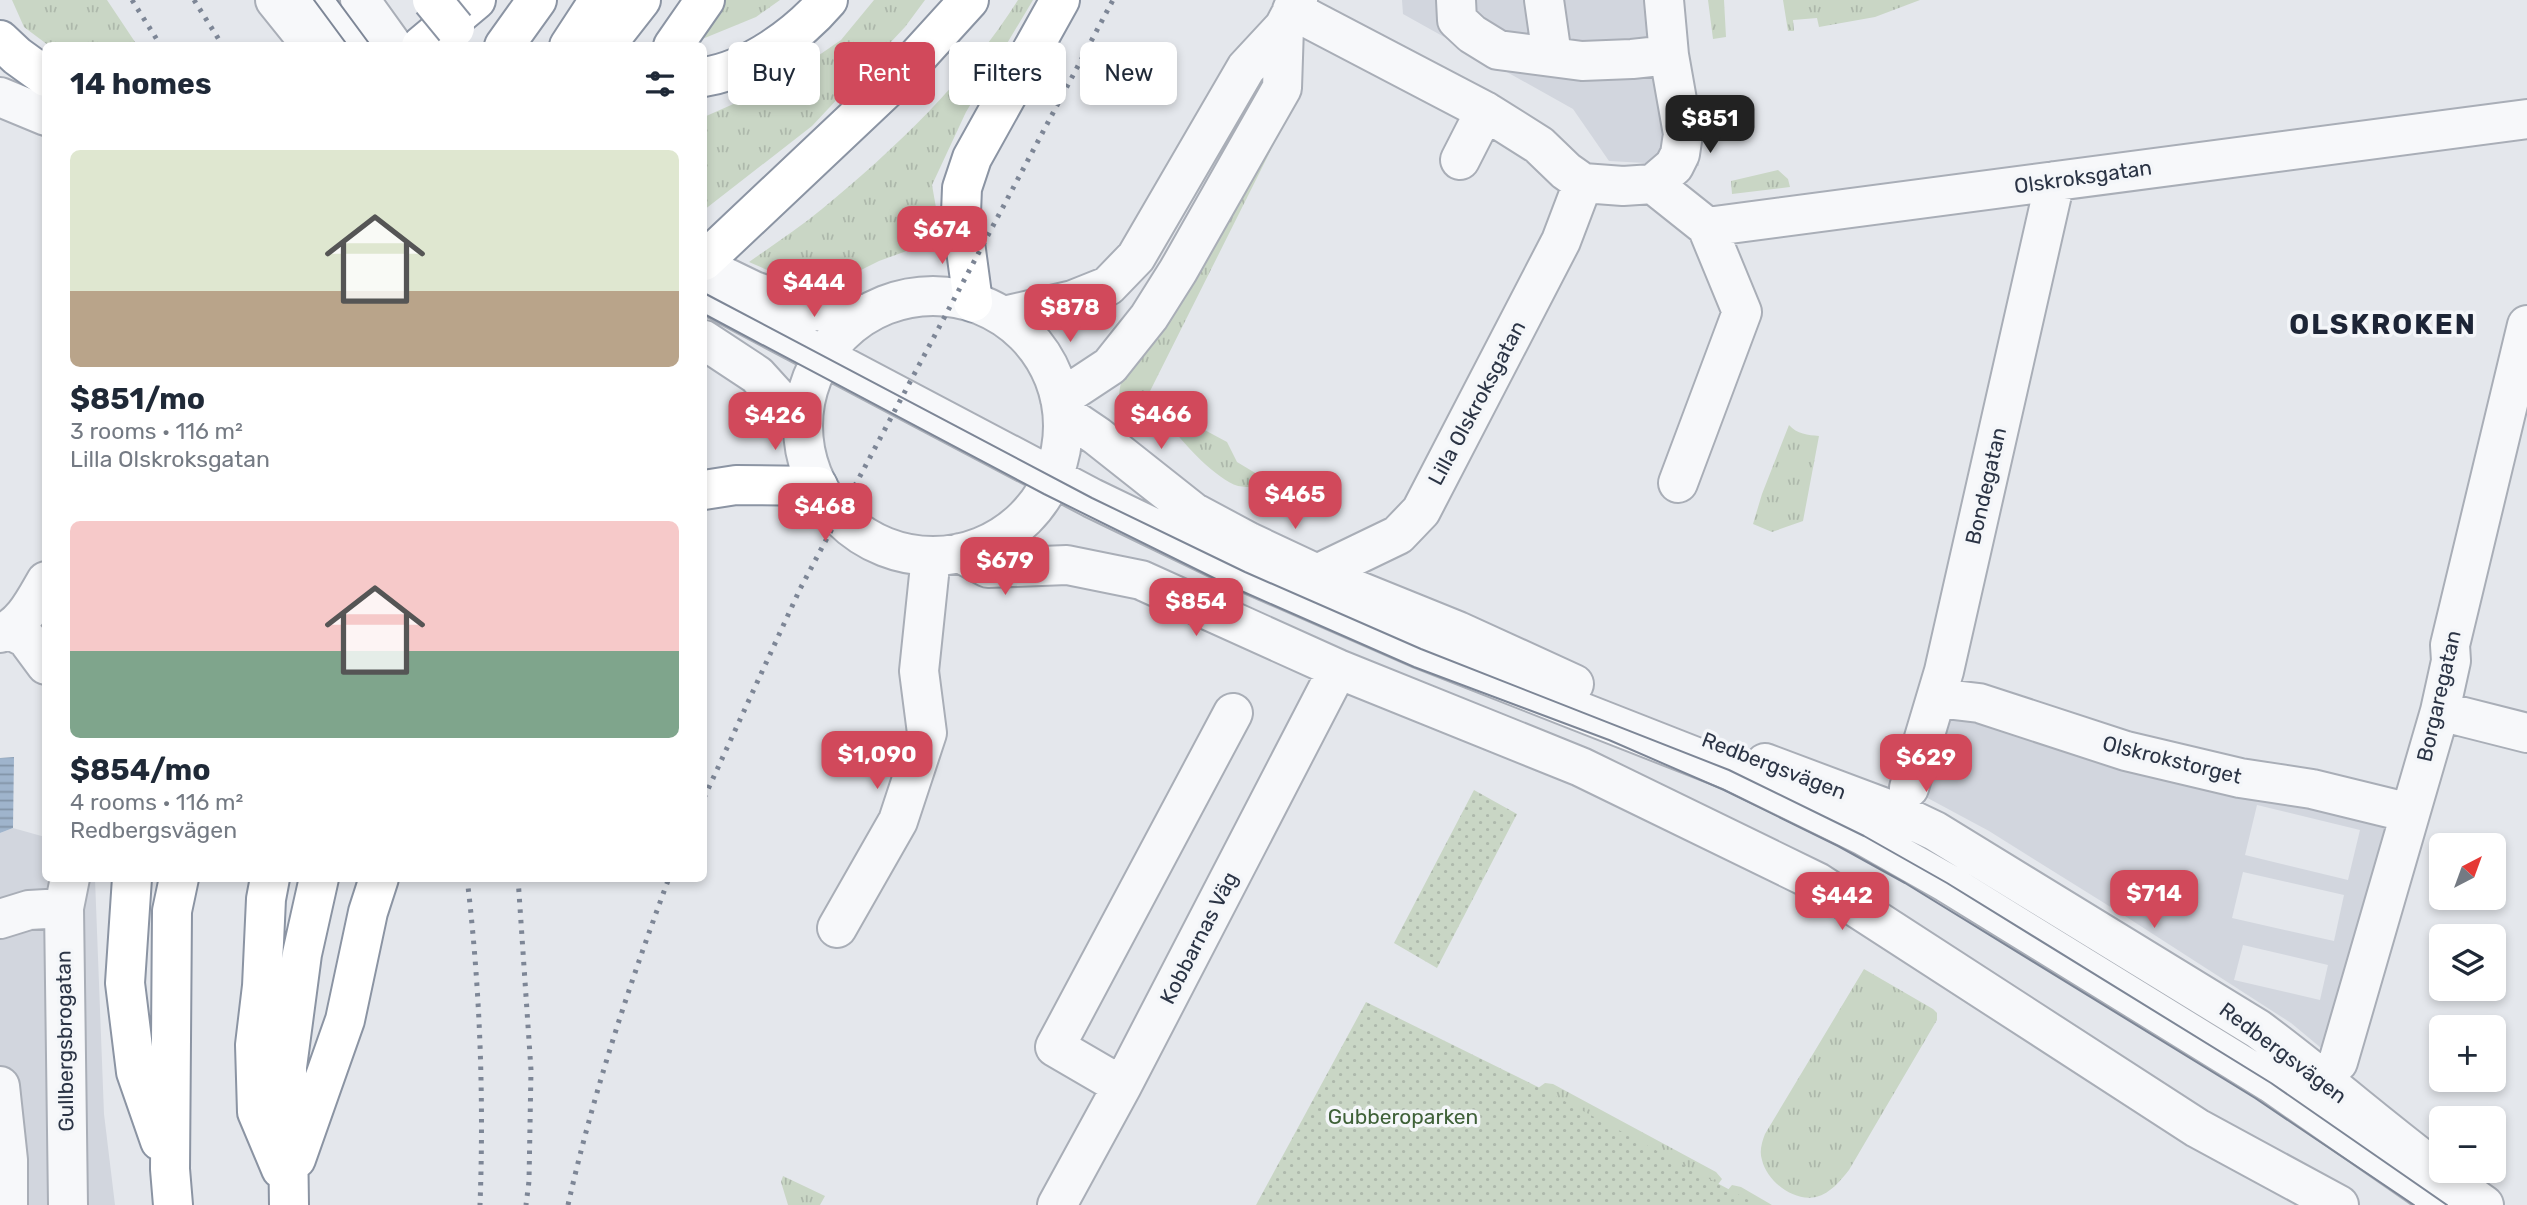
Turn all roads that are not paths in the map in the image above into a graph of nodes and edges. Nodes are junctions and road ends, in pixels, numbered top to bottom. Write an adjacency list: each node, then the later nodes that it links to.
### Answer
1 (360, 0): 17 (street)
2 (537, 0): 19 (highway)
3 (599, 0): 20 (highway)
4 (641, 0): 21 (highway)
5 (705, 0): 22 (highway)
6 (828, 0): 26 (highway)
7 (969, 0): 36 (highway)
8 (1060, 0): 39 (highway)
9 (1456, 0): 24 (street)
10 (1544, 0): 24 (street)
11 (1664, 0): 23 (street)
12 (1291, 12): 28 (street); 39 (street); 45 (street)
13 (456, 15): 18 (highway)
14 (299, 21): 16 (street)
15 (0, 40): 25 (highway)
16 (340, 42)
17 (390, 42)
18 (426, 42)
19 (507, 42)
20 (572, 42)
21 (608, 42)
22 (676, 42)
23 (1669, 55): 24 (street); 34 (street)
24 (1552, 56)
25 (42, 74)
26 (707, 76)
27 (0, 97): 29 (street)
28 (1485, 111): 31 (street); 33 (street)
29 (42, 114)
30 (2527, 119): 32 (street, Olskroksgatan)
31 (1460, 160)
32 (2055, 181): 35 (street, Olskroksgatan); 57 (street, Bondegatan)
33 (1583, 183): 34 (street); 52 (street, Lilla Olskroksgatan)
34 (1653, 184): 35 (street)
35 (1707, 226): 47 (street)
36 (707, 258)
37 (707, 268): 43 (street)
38 (707, 296): 43 (street)
39 (989, 309): 41 (street); 45 (street)
40 (707, 315): 43 (street)
41 (864, 315): 43 (street); 44 (street)
42 (2527, 325): 58 (street, Borgaregatan)
43 (745, 331): 44 (street); 46 (street)
44 (818, 363): 46 (street); 48 (street)
45 (1061, 406): 48 (street); 52 (street, Redbergsvägen)
46 (803, 418): 49 (street)
47 (1678, 483)
48 (1048, 485): 51 (street); 80 (street); 81 (street)
49 (818, 486): 50 (highway); 51 (street)
50 (707, 490)
51 (946, 555): 56 (street); 70 (street)
52 (1317, 573): 82 (street, Redbergsvägen)
53 (42, 588): 54 (street)
54 (5, 632): 55 (street)
55 (42, 660)
56 (1338, 669): 73 (street, Kobbarnas Väg); 79 (street)
57 (1940, 685): 61 (street, Bondegatan); 62 (street, Olskrokstorget)
58 (2440, 711): 60 (street); 62 (street, Borgaregatan)
59 (1233, 713): 73 (street)
60 (2520, 732)
61 (1909, 788)
62 (2410, 813): 71 (street, Borgaregatan)
63 (132, 882): 74 (highway)
64 (178, 882): 74 (highway)
65 (269, 882): 75 (highway)
66 (318, 882): 75 (highway)
67 (378, 882): 75 (highway)
68 (67, 893): 69 (street); 77 (street, Gullbergsbrogatan)
69 (0, 919)
70 (837, 928)
71 (2338, 1062)
72 (0, 1086): 76 (street)
73 (1122, 1086): 78 (street, Kobbarnas Väg)
74 (172, 1187)
75 (288, 1195)
76 (8, 1205)
77 (68, 1205)
78 (1057, 1205)
79 (2339, 1205)
80 (2414, 1205)
81 (2447, 1205)
82 (2484, 1205)

